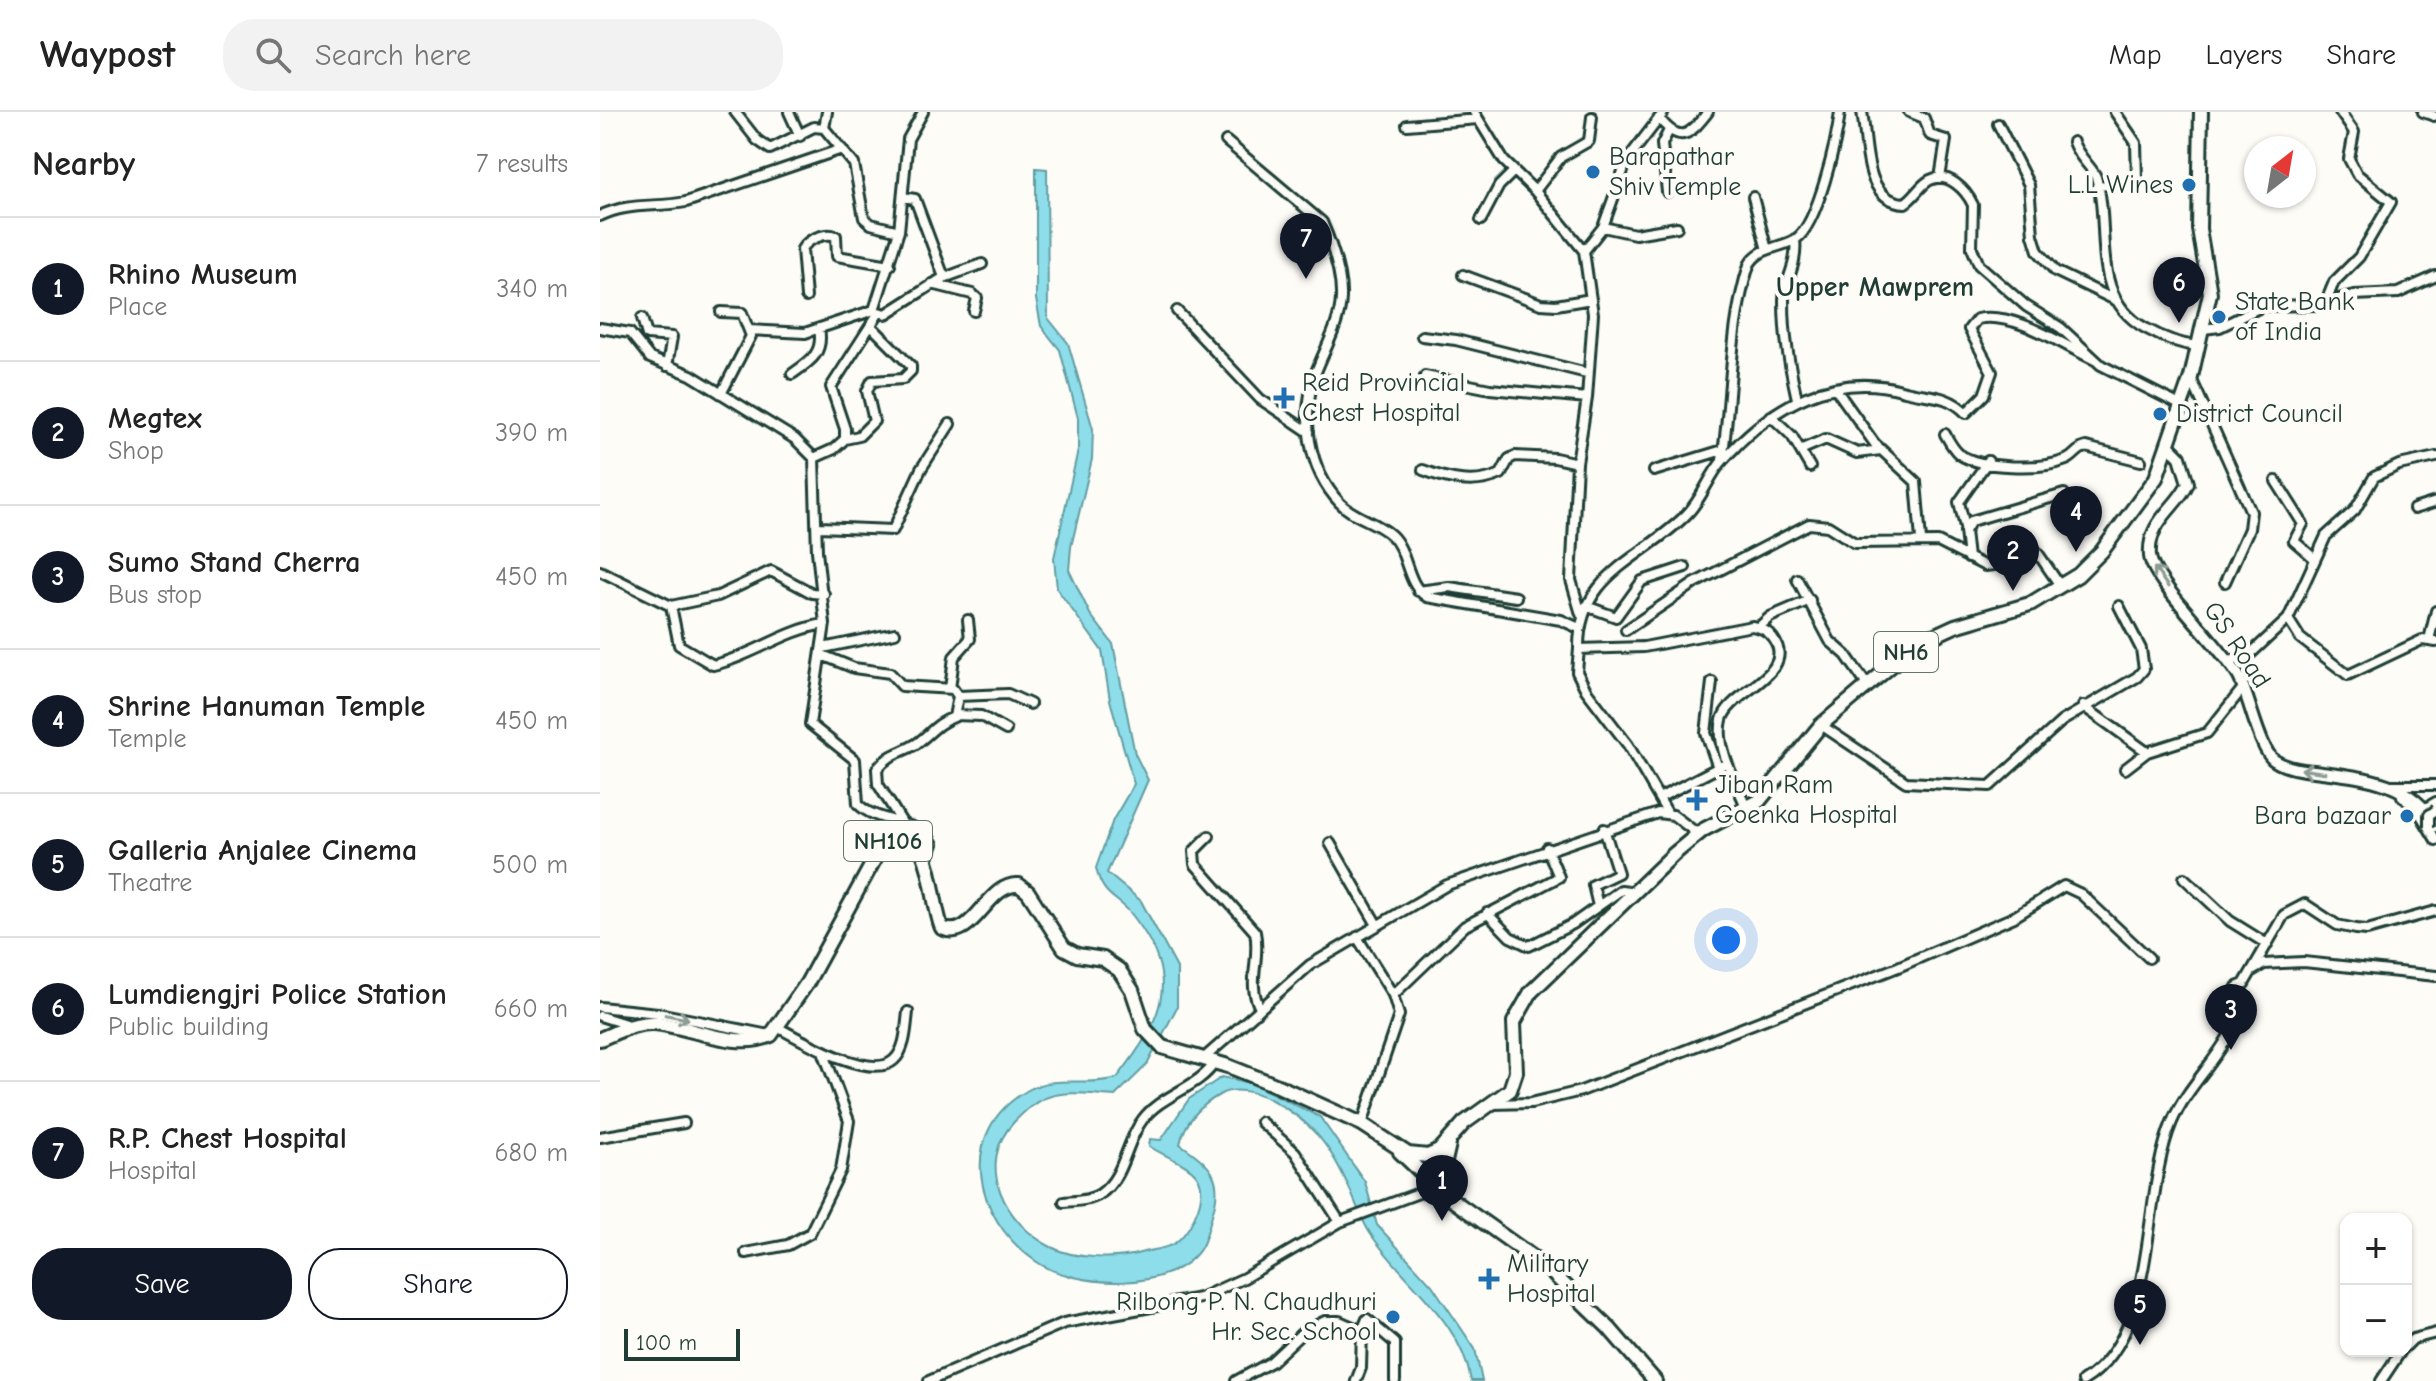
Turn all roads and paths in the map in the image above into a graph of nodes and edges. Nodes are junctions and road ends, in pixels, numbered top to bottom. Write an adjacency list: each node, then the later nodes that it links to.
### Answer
1 (735, 112): 21 (street)
2 (789, 112): 21 (street)
3 (827, 112): 19 (street)
4 (923, 112): 30 (street)
5 (1708, 112): 20 (street)
6 (1840, 112): 37 (street)
7 (1862, 112): 26 (street)
8 (1909, 112): 26 (street)
9 (2115, 112): 27 (street)
10 (2201, 112): 58 (highway, NH6)
11 (2340, 112): 49 (street)
12 (2423, 112): 15 (street)
13 (1662, 115): 20 (street); 34 (street)
14 (1476, 116): 18 (street); 25 (street)
15 (2434, 116)
16 (1592, 117): 28 (street)
17 (1998, 124): 48 (street)
18 (1407, 125)
19 (824, 128): 21 (street); 24 (street)
20 (1669, 130): 29 (street)
21 (800, 136)
22 (1226, 141): 75 (street)
23 (2073, 142): 27 (street)
24 (842, 149): 32 (street); 36 (street)
25 (1514, 171): 28 (street); 33 (street)
26 (1940, 178): 62 (street)
27 (2097, 186): 48 (street)
28 (1535, 191): 39 (street)
29 (1667, 192)
30 (903, 197): 36 (street); 44 (street)
31 (1753, 197): 38 (street)
32 (600, 216)
33 (1481, 220)
34 (1603, 227): 35 (street); 39 (street)
35 (1677, 227)
36 (899, 231): 41 (street)
37 (1795, 239): 38 (street); 71 (street)
38 (1767, 250): 79 (street)
39 (1584, 251): 47 (street)
40 (982, 264): 44 (street)
41 (890, 265): 46 (street); 53 (street)
42 (1463, 275): 47 (street)
43 (2436, 276): 49 (street)
44 (944, 277): 45 (street)
45 (932, 284): 50 (street); 53 (street)
46 (806, 297)
47 (1591, 299): 64 (street)
48 (2115, 300): 61 (street)
49 (2325, 304): 58 (street)
50 (974, 311)
51 (1177, 311): 75 (street)
52 (721, 312): 59 (street)
53 (876, 312): 55 (street); 57 (street)
54 (642, 318): 63 (street)
55 (871, 326): 77 (street); 77 (street)
56 (600, 328): 63 (street)
57 (819, 328): 59 (street); 65 (street)
58 (2203, 329): 61 (highway, NH6)
59 (749, 330): 69 (street)
60 (1422, 336): 64 (street)
61 (2197, 346): 67 (highway, NH6)
62 (2095, 360): 68 (street); 72 (street)
63 (667, 366): 69 (street)
64 (1587, 373): 70 (street)
65 (792, 374)
66 (1425, 376): 70 (street)
67 (2191, 377): 72 (highway, NH6); 103 (street)
68 (1835, 388): 71 (street); 81 (street)
69 (721, 394): 83 (street)
70 (1587, 398): 87 (street)
71 (1797, 399): 73 (street)
72 (2180, 405): 78 (highway, NH6)
73 (1771, 416): 80 (street); 84 (street)
74 (950, 424): 95 (street)
75 (1309, 432): 105 (street)
76 (1945, 434): 85 (street)
77 (845, 439): 83 (street)
78 (2169, 446): 104 (highway, NH6); 123 (main road, GS Road, one-way to 78)
79 (1723, 450): 84 (street); 90 (street)
80 (1800, 450): 81 (street); 88 (street)
81 (1881, 450): 97 (street)
82 (2436, 457): 99 (street)
83 (814, 458): 95 (street)
84 (1721, 461): 111 (street)
85 (1988, 461): 86 (street); 96 (street)
86 (2141, 461)
87 (1577, 463): 89 (street); 111 (street)
88 (1810, 467)
89 (1423, 470)
90 (1654, 471)
91 (2276, 481): 99 (street)
92 (2064, 494): 96 (street)
93 (2436, 502): 94 (street)
94 (2414, 509)
95 (819, 527): 106 (street)
96 (1965, 527): 98 (street)
97 (1921, 540): 98 (street); 118 (street)
98 (1968, 559): 104 (street)
99 (2315, 559): 113 (street)
100 (1685, 567): 111 (street)
101 (600, 571): 109 (street)
102 (1797, 579): 108 (street)
103 (2225, 582)
104 (2061, 587): 125 (highway, NH6)
105 (1418, 591): 107 (street); 117 (street)
106 (824, 594): 109 (street); 115 (street)
107 (1516, 597)
108 (1810, 600): 116 (street); 125 (street)
109 (671, 606): 115 (street)
110 (2119, 606): 130 (street)
111 (1584, 610): 117 (street)
112 (2436, 611): 120 (street)
113 (2288, 619): 120 (street); 123 (street)
114 (968, 620): 127 (street)
115 (825, 624): 122 (street)
116 (1759, 627): 121 (street); 135 (street)
117 (1579, 628): 121 (street)
118 (1626, 630)
119 (895, 633): 122 (street)
120 (2433, 641)
121 (1579, 649): 140 (street)
122 (822, 652): 127 (street); 145 (street)
123 (2228, 661): 126 (main road, GS Road)
124 (1712, 682): 136 (street)
125 (1867, 685): 132 (highway, NH6)
126 (2243, 688): 134 (street); 138 (main road, GS Road, one-way to 126)
127 (950, 689): 128 (street)
128 (958, 696): 129 (street); 131 (street)
129 (1030, 704)
130 (2083, 706): 132 (street); 134 (street)
131 (956, 715): 133 (street); 145 (street)
132 (1821, 725): 142 (highway, NH6)
133 (1006, 730)
134 (2147, 752): 137 (street)
135 (1729, 761): 136 (street); 142 (street)
136 (1718, 768): 140 (street)
137 (2125, 769)
138 (2390, 785): 139 (street); 143 (main road, GS Road); 146 (street)
139 (2436, 785)
140 (1661, 797): 144 (street)
141 (2436, 802): 143 (street)
142 (1747, 810): 148 (highway, NH6)
143 (2430, 811): 146 (main road, GS Road)
144 (1667, 812): 147 (street); 148 (street)
145 (903, 824): 153 (street)
146 (2432, 826): 150 (street)
147 (1604, 829): 152 (street); 156 (street)
148 (1698, 834): 155 (highway, NH6)
149 (1209, 836): 167 (street)
150 (2436, 840)
151 (1330, 843): 159 (street)
152 (1547, 848): 158 (street); 159 (street)
153 (928, 858): 171 (highway, NH106); 174 (highway, NH106)
154 (2184, 878): 161 (street)
155 (1637, 892): 156 (street); 175 (highway, NH6)
156 (1598, 906): 158 (street)
157 (2436, 911): 161 (street)
158 (1487, 913): 165 (street)
159 (1377, 925): 160 (street)
160 (1357, 937): 165 (street); 167 (street)
161 (2267, 944): 163 (street)
162 (2149, 958): 175 (street)
163 (2252, 971): 164 (street); 195 (street)
164 (2436, 976)
165 (1393, 995): 178 (street)
166 (600, 1007): 171 (street, one-way to 171)
167 (1260, 1008): 174 (street)
168 (908, 1012): 173 (street)
169 (600, 1016): 170 (street)
170 (633, 1026): 171 (highway); 172 (highway)
171 (775, 1032): 173 (street)
172 (600, 1039)
173 (823, 1051): 185 (street)
174 (1206, 1059): 178 (highway, NH106); 183 (street)
175 (1493, 1104): 180 (highway, NH6)
176 (1261, 1122): 184 (street)
177 (684, 1123): 179 (street)
178 (1362, 1124): 181 (highway, NH106)
179 (600, 1137)
180 (1452, 1137): 181 (highway); 182 (highway)
181 (1398, 1150): 182 (highway, NH106)
182 (1439, 1190): 184 (street); 194 (highway)
183 (1064, 1202)
184 (1343, 1220): 191 (street)
185 (746, 1253)
186 (1362, 1331): 190 (street); 192 (street); 193 (street)
187 (2436, 1333): 188 (street)
188 (2412, 1340)
189 (2397, 1357): 196 (street)
190 (1359, 1380)
191 (929, 1381)
192 (1236, 1381)
193 (1395, 1381)
194 (1655, 1381)
195 (2083, 1381)
196 (2381, 1381)

